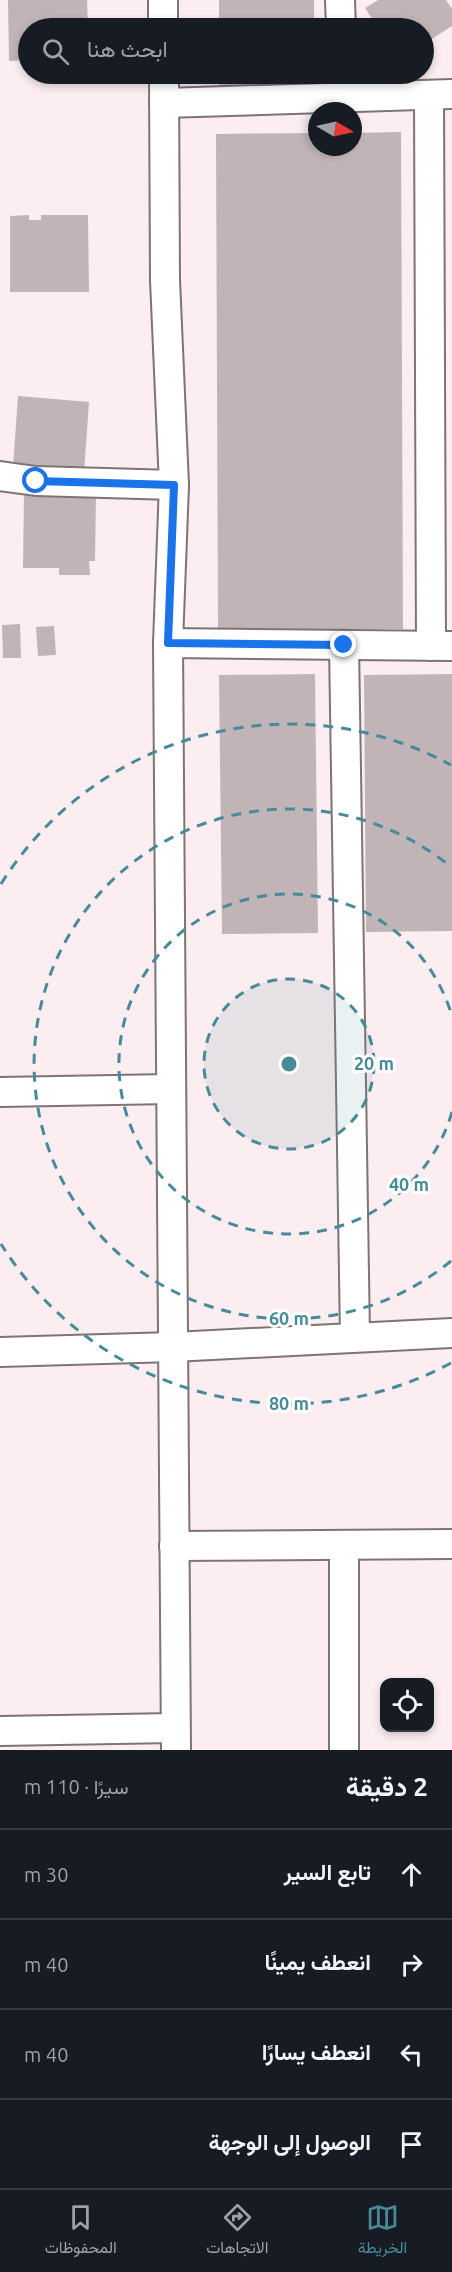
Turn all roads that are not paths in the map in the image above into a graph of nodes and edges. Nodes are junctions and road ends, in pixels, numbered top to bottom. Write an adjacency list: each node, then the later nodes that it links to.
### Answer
1 (163, 0): 3 (street)
2 (340, 0): 4 (street)
3 (163, 18)
4 (341, 18)
5 (164, 84): 8 (street)
6 (342, 85): 7 (street); 8 (street)
7 (440, 95): 13 (street)
8 (164, 103): 10 (street)
9 (0, 476): 10 (street)
10 (174, 485): 11 (street)
11 (168, 643): 12 (street); 14 (street)
12 (344, 645): 13 (street); 17 (street)
13 (441, 646)
14 (171, 1089): 15 (street); 18 (street)
15 (0, 1092)
16 (452, 1333): 17 (street)
17 (355, 1337): 18 (street)
18 (173, 1347): 19 (street); 22 (street)
19 (0, 1352)
20 (452, 1544): 21 (street)
21 (344, 1545): 22 (street); 25 (street)
22 (174, 1546): 24 (street)
23 (0, 1731): 24 (street)
24 (175, 1739)
25 (344, 1750)

